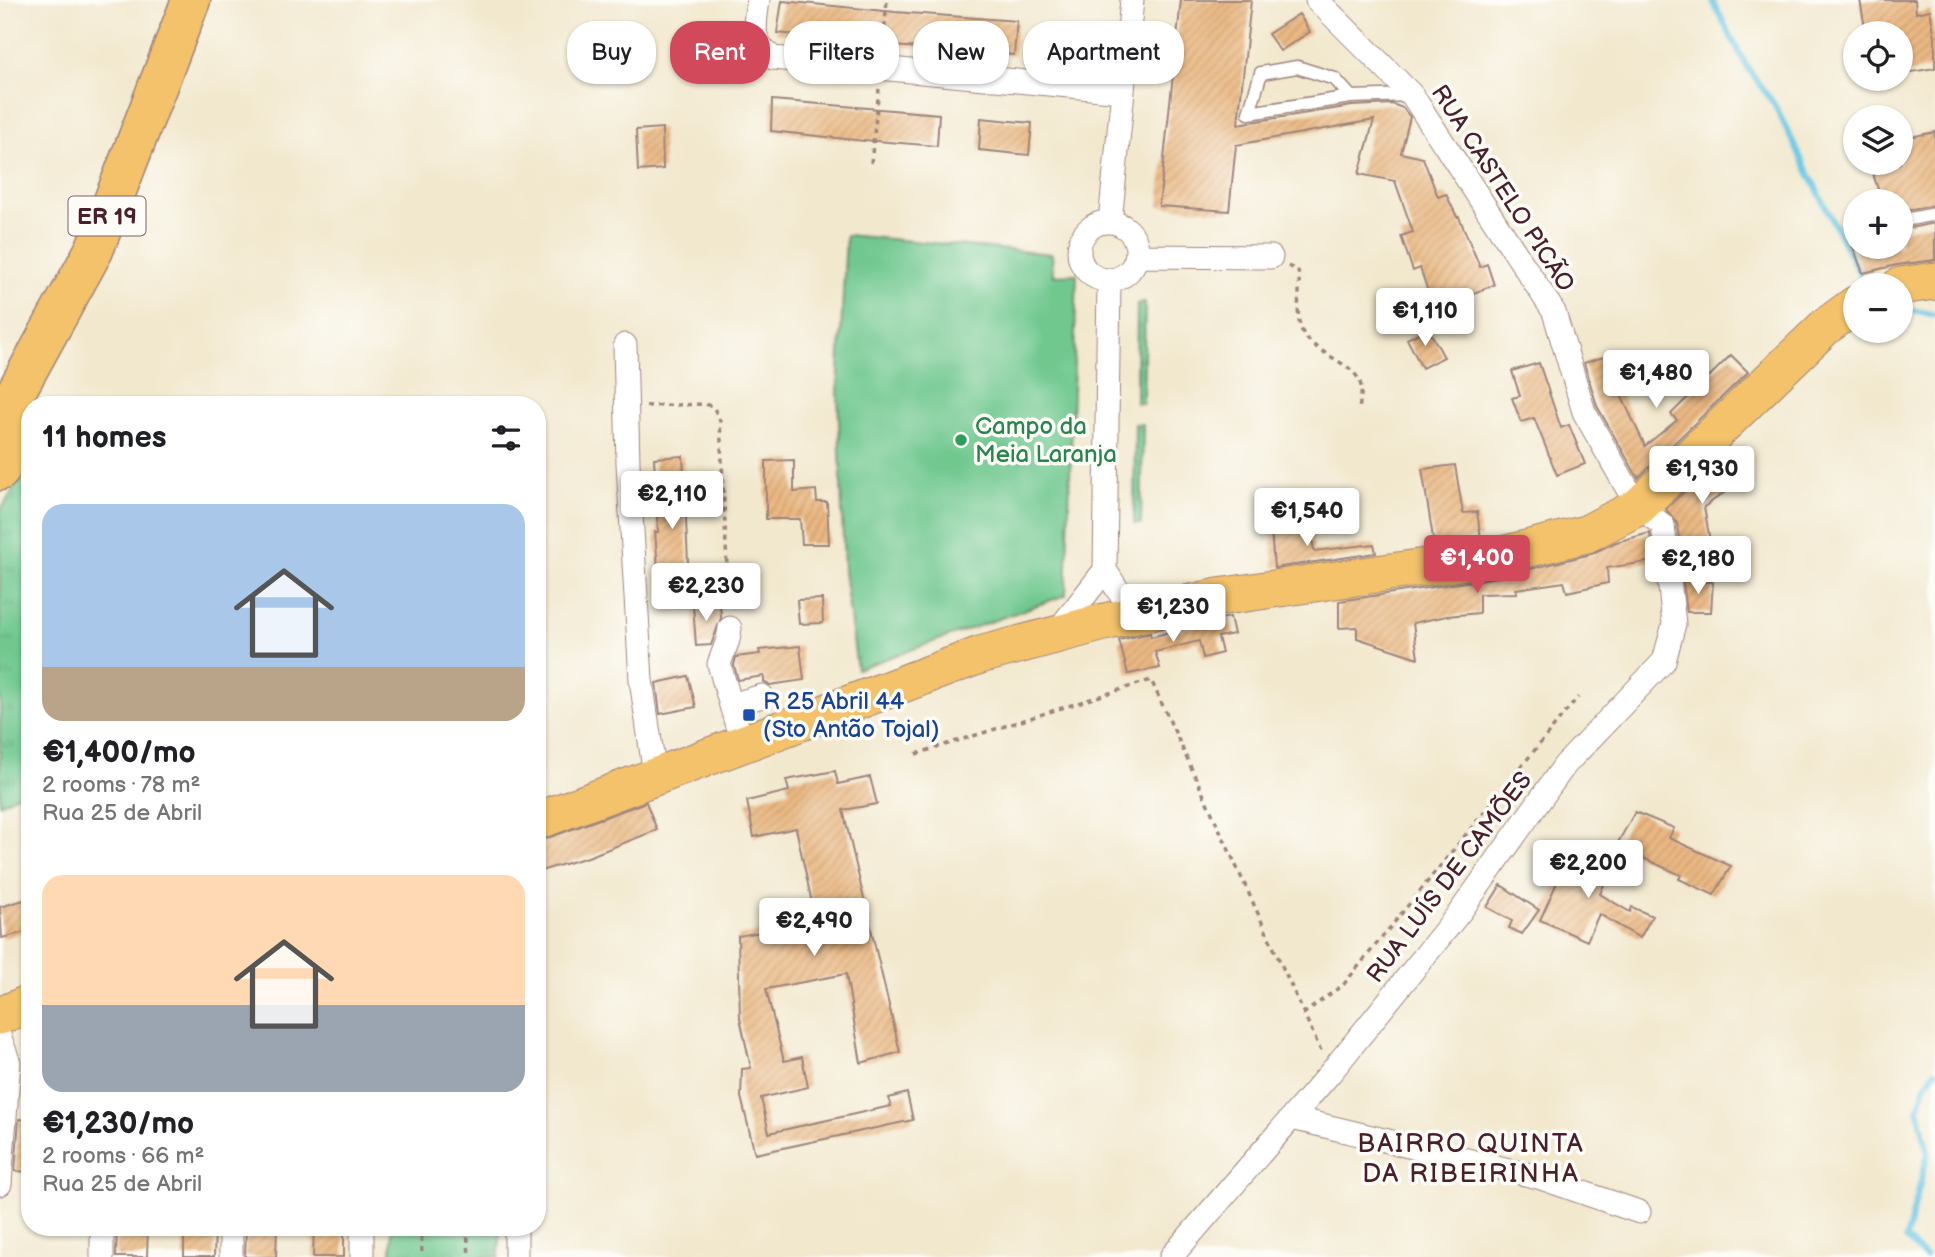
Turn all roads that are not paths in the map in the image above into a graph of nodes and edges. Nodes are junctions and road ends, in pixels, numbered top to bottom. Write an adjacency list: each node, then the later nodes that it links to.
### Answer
1 (191, 0): 20 (highway, ER 19)
2 (216, 0): 19 (highway, ER 19)
3 (758, 0): 6 (street)
4 (1132, 0): 6 (street)
5 (1317, 0): 7 (street, RUA CASTELO PICÃO)
6 (1122, 91): 11 (street)
7 (1412, 94): 8 (lane); 23 (street, RUA CASTELO PICÃO)
8 (1351, 97): 8 (lane)
9 (1935, 215): 10 (lane)
10 (1913, 218)
11 (1110, 222): 12 (street); 14 (street)
12 (1138, 256): 13 (street); 14 (street)
13 (1271, 257)
14 (1109, 281): 24 (street)
15 (1935, 281): 16 (main road)
16 (1913, 284)
17 (1843, 314): 23 (main road)
18 (625, 345): 31 (street)
19 (41, 396)
20 (0, 421)
21 (21, 433): 22 (highway)
22 (0, 471)
23 (1638, 507): 25 (main road); 36 (street, RUA LUÍS DE CAMÕES)
24 (1101, 576): 25 (street); 25 (street); 27 (street)
25 (1111, 607): 27 (main road)
26 (730, 628): 29 (street)
27 (1053, 635): 30 (main road)
28 (762, 696): 29 (street)
29 (731, 705): 30 (street)
30 (742, 743): 31 (main road)
31 (655, 775): 32 (main road)
32 (546, 817)
33 (21, 1007): 34 (main road)
34 (0, 1016)
35 (0, 1038): 37 (street)
36 (1292, 1118): 38 (street); 47 (street, RUA LUÍS DE CAMÕES)
37 (0, 1184)
38 (1639, 1212)
39 (102, 1236): 43 (street)
40 (231, 1236): 44 (street)
41 (362, 1236): 45 (street)
42 (516, 1236): 46 (street)
43 (102, 1257)
44 (231, 1257)
45 (362, 1257)
46 (516, 1257)
47 (1171, 1257)

